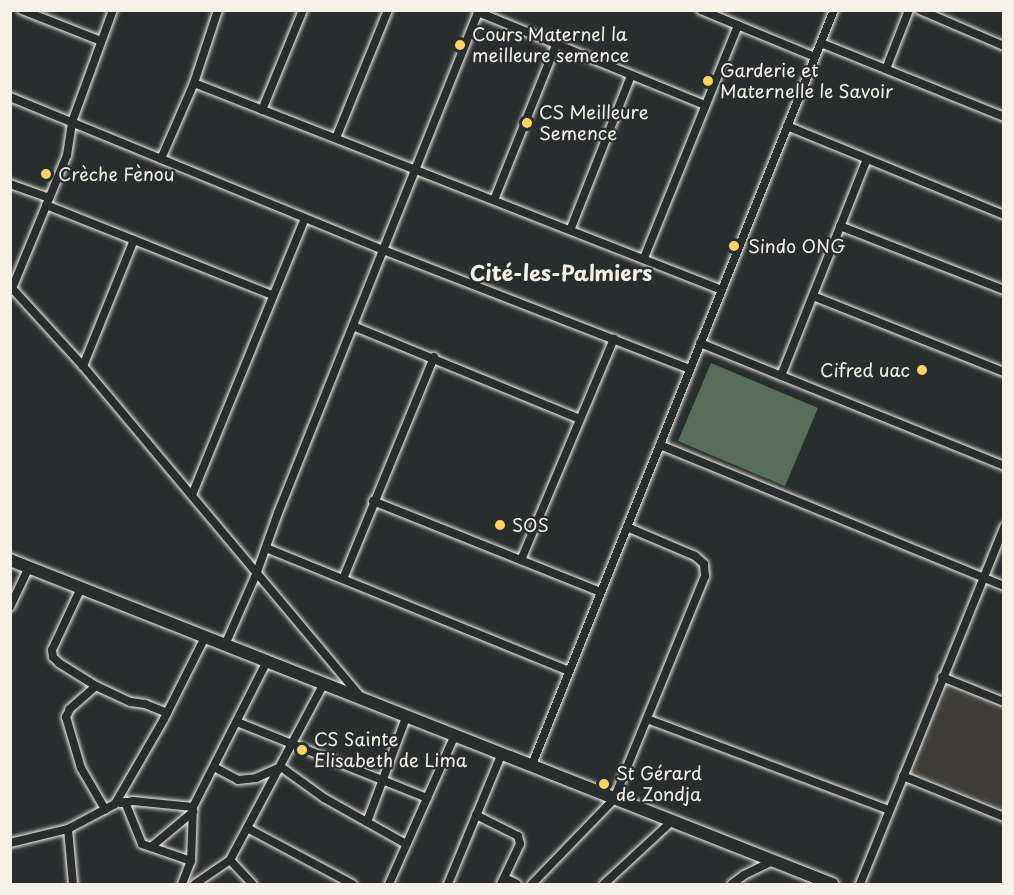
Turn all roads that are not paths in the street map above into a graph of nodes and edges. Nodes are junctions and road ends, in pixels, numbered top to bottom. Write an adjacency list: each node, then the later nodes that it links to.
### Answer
1 (22, 10): 12 (street)
2 (113, 10): 12 (street)
3 (218, 10): 19 (street)
4 (303, 10): 22 (street)
5 (388, 10): 26 (street)
6 (701, 10): 11 (street)
7 (834, 10): 13 (street)
8 (909, 10): 17 (street)
9 (920, 10): 15 (street)
10 (479, 11): 14 (street); 29 (street)
11 (738, 25): 16 (street); 21 (street)
12 (100, 41): 24 (street)
13 (821, 43): 16 (street); 17 (street)
14 (556, 45): 18 (street); 31 (street)
15 (1004, 46)
16 (815, 57): 25 (street)
17 (886, 69): 23 (street)
18 (631, 76): 21 (street); 36 (street)
19 (194, 83): 22 (street); 27 (street)
20 (10, 97): 24 (street)
21 (705, 105): 39 (street)
22 (262, 110): 26 (street)
23 (1003, 116)
24 (72, 122): 27 (street); 32 (street)
25 (787, 126): 28 (street); 41 (street)
26 (336, 138): 29 (street)
27 (161, 159): 34 (street)
28 (867, 159): 33 (street); 35 (street)
29 (414, 171): 31 (street); 38 (street)
30 (10, 184): 32 (street)
31 (494, 200): 36 (street)
32 (47, 202): 37 (street); 40 (street)
33 (1004, 215)
34 (305, 218): 38 (street); 43 (street)
35 (840, 226): 42 (street); 44 (street)
36 (571, 228): 39 (street)
37 (134, 240): 43 (street); 49 (street)
38 (383, 250): 45 (street); 46 (street)
39 (644, 258): 41 (street)
40 (11, 289): 49 (street)
41 (722, 290): 47 (street)
42 (1004, 290)
43 (272, 296): 56 (street)
44 (813, 296): 51 (street); 52 (street)
45 (353, 326): 48 (street); 60 (street)
46 (614, 339): 50 (street); 53 (street)
47 (700, 343): 50 (street); 52 (street)
48 (434, 357): 53 (street); 57 (street)
49 (83, 366): 56 (street)
50 (690, 369): 54 (street)
51 (1004, 372)
52 (782, 376): 55 (street)
53 (580, 419): 62 (street)
54 (660, 445): 58 (street); 65 (street)
55 (1004, 466)
56 (192, 495): 64 (street)
57 (373, 501): 62 (street); 66 (street)
58 (627, 527): 69 (street); 82 (street)
59 (1004, 527): 65 (street)
60 (266, 548): 64 (street); 66 (street)
61 (10, 560): 63 (street)
62 (521, 560): 69 (street)
63 (29, 567): 68 (street); 70 (street)
64 (257, 572): 72 (street); 78 (street)
65 (984, 577): 67 (street); 75 (street)
66 (343, 579): 74 (street)
67 (1004, 586)
68 (81, 588): 71 (street); 77 (street)
69 (601, 592): 74 (street)
70 (10, 607)
71 (205, 637): 72 (street); 80 (street)
72 (225, 645): 73 (street)
73 (266, 663): 76 (street); 83 (street)
74 (569, 671): 87 (street)
75 (942, 677): 79 (street); 90 (street)
76 (324, 683): 78 (street); 85 (street)
77 (96, 686): 80 (street); 96 (street)
78 (361, 697): 81 (street)
79 (1004, 702)
80 (167, 713): 95 (street)
81 (406, 715): 84 (street); 91 (street)
82 (647, 719): 93 (street); 98 (street)
83 (237, 722): 85 (street); 88 (street)
84 (455, 735): 86 (street); 92 (street)
85 (293, 743): 89 (street); 91 (street)
86 (502, 753): 87 (street); 99 (street)
87 (532, 765): 93 (street)
88 (213, 767): 89 (street); 97 (street)
89 (281, 767): 101 (street); 104 (street)
90 (903, 776): 98 (street); 100 (street)
91 (381, 782): 92 (street); 101 (street)
92 (427, 798): 106 (street)
93 (614, 799): 102 (street); 120 (street)
94 (125, 802): 95 (street); 97 (street); 107 (street)
95 (115, 804): 96 (street)
96 (105, 809): 103 (street)
97 (193, 809): 107 (street); 109 (street)
98 (889, 810): 124 (street)
99 (476, 815): 111 (street); 118 (street)
100 (1004, 817)
101 (367, 822): 106 (street)
102 (671, 822): 110 (street); 121 (street)
103 (68, 829): 105 (street); 112 (street)
104 (249, 829): 108 (street); 116 (street)
105 (10, 843)
106 (406, 844): 117 (street)
107 (151, 847): 109 (street)
108 (230, 860): 114 (street); 115 (street)
109 (191, 861): 113 (street)
110 (772, 861): 122 (street); 123 (street)
111 (503, 881): 119 (street)
112 (73, 885)
113 (182, 885)
114 (195, 885)
115 (252, 885)
116 (352, 885)
117 (389, 885)
118 (448, 885)
119 (517, 885)
120 (532, 885)
121 (604, 885)
122 (732, 885)
123 (832, 885)
124 (860, 885)

